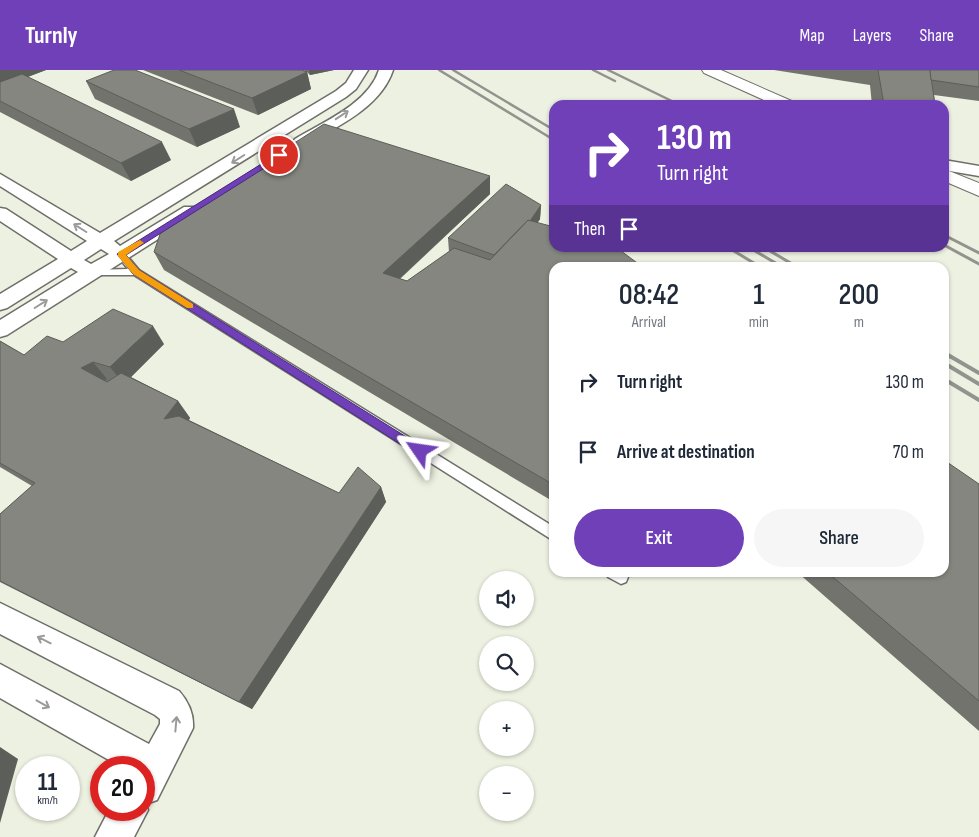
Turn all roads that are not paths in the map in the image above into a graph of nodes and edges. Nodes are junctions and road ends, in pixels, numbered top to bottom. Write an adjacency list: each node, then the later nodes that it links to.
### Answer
1 (386, 70): 4 (street)
2 (709, 70): 5 (street)
3 (357, 77): 4 (street); 14 (street, one-way to 14)
4 (378, 87): 6 (street, one-way to 4)
5 (777, 100)
6 (286, 151)
7 (949, 166): 8 (street)
8 (979, 171)
9 (949, 176): 11 (street)
10 (0, 179): 14 (street, one-way to 10)
11 (979, 190)
12 (204, 202): 15 (street)
13 (0, 213): 16 (street)
14 (101, 241): 15 (street); 16 (street)
15 (121, 254): 17 (lane); 18 (street)
16 (71, 260): 18 (street); 19 (street)
17 (136, 272): 18 (lane); 21 (lane)
18 (92, 273): 20 (street, one-way to 18)
19 (0, 303)
20 (0, 330)
21 (549, 532)
22 (0, 618): 25 (street, one-way to 22)
23 (0, 680): 24 (street, one-way to 24)
24 (118, 756)
25 (155, 768)
26 (123, 821): 27 (street)
27 (114, 837)

